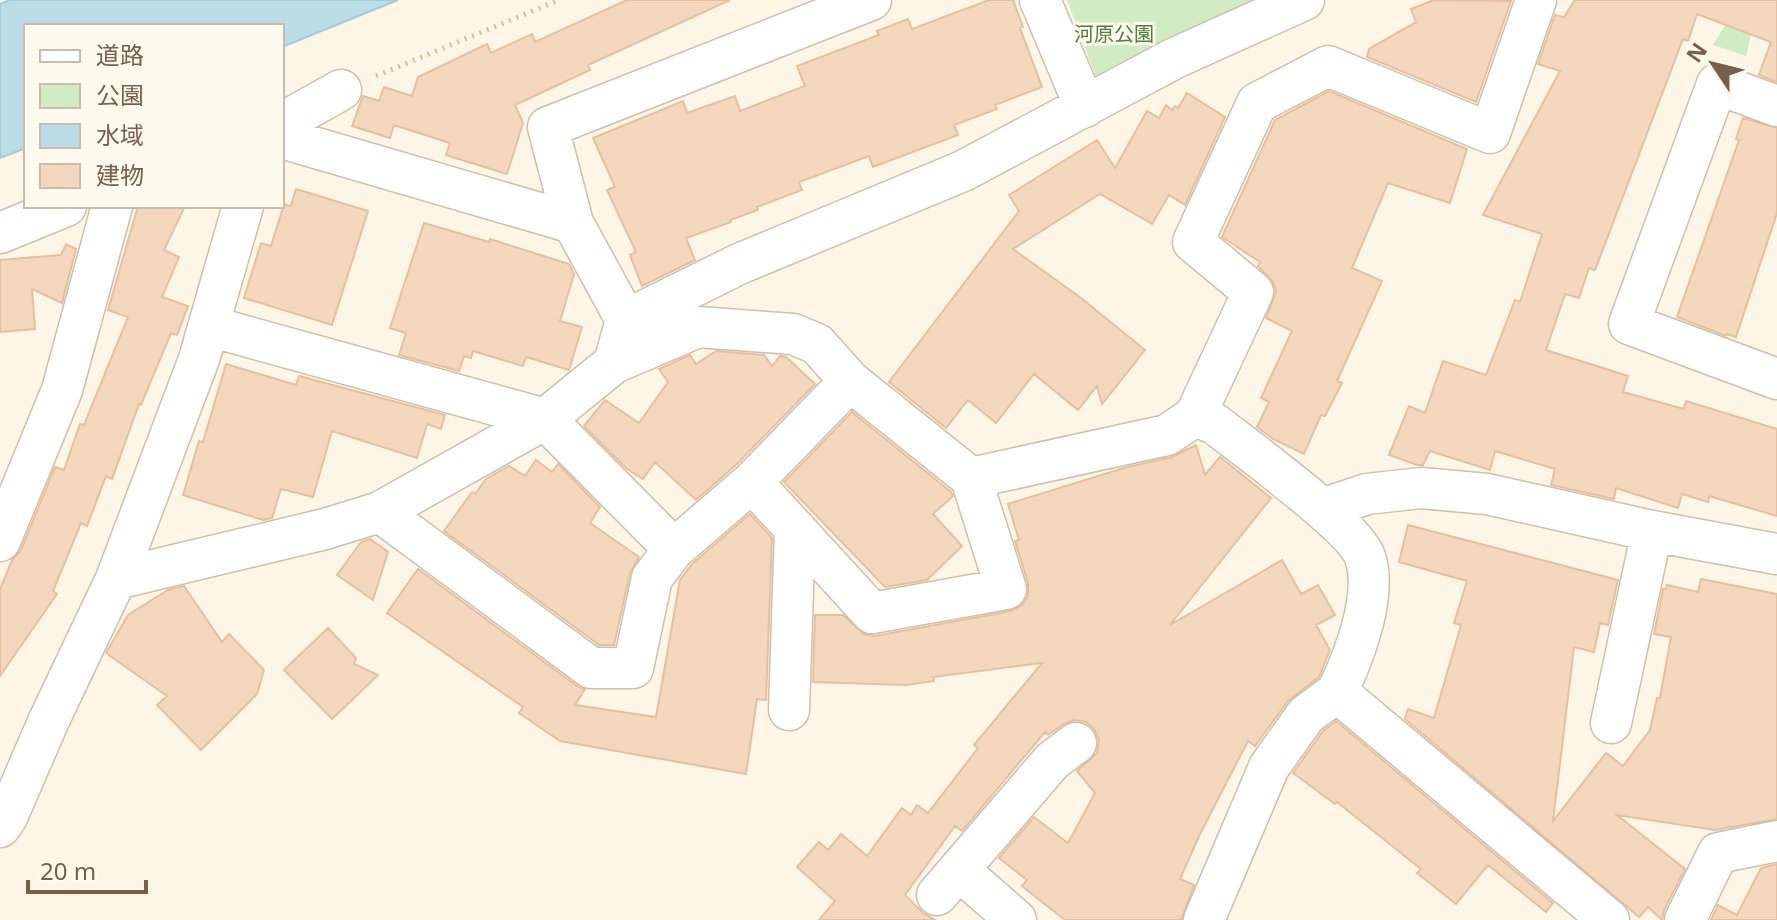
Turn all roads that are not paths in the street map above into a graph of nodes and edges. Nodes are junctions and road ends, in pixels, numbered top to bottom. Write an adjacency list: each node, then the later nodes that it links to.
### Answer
1 (871, 0): 13 (street)
2 (1040, 0): 7 (street)
3 (1304, 0): 7 (street)
4 (1536, 0): 20 (street)
5 (341, 90): 8 (street)
6 (1777, 106): 18 (street)
7 (1085, 107): 15 (street)
8 (284, 122)
9 (284, 139): 13 (street)
10 (61, 208): 14 (street)
11 (111, 208): 28 (street)
12 (242, 208): 16 (street)
13 (573, 223): 15 (street)
14 (0, 233)
15 (626, 320): 17 (street)
16 (209, 326): 21 (street); 31 (street)
17 (614, 363): 19 (street); 21 (street)
18 (1777, 379)
19 (850, 381): 22 (street); 23 (street)
20 (1195, 416): 22 (street); 24 (street)
21 (545, 419): 25 (street); 29 (street)
22 (971, 478): 26 (street)
23 (752, 482): 26 (street); 29 (street)
24 (1322, 509): 27 (street); 32 (street)
25 (380, 512): 29 (street); 31 (street)
26 (795, 529): 33 (street)
27 (1652, 531): 30 (street); 34 (street)
28 (0, 541)
29 (674, 549)
30 (1777, 554)
31 (116, 579): 36 (street)
32 (1337, 692): 39 (street); 40 (street)
33 (789, 710)
34 (1611, 723)
35 (1076, 743): 38 (street)
36 (0, 827)
37 (1777, 841): 41 (street)
38 (1016, 920)
39 (1204, 920)
40 (1609, 920)
41 (1685, 920)

